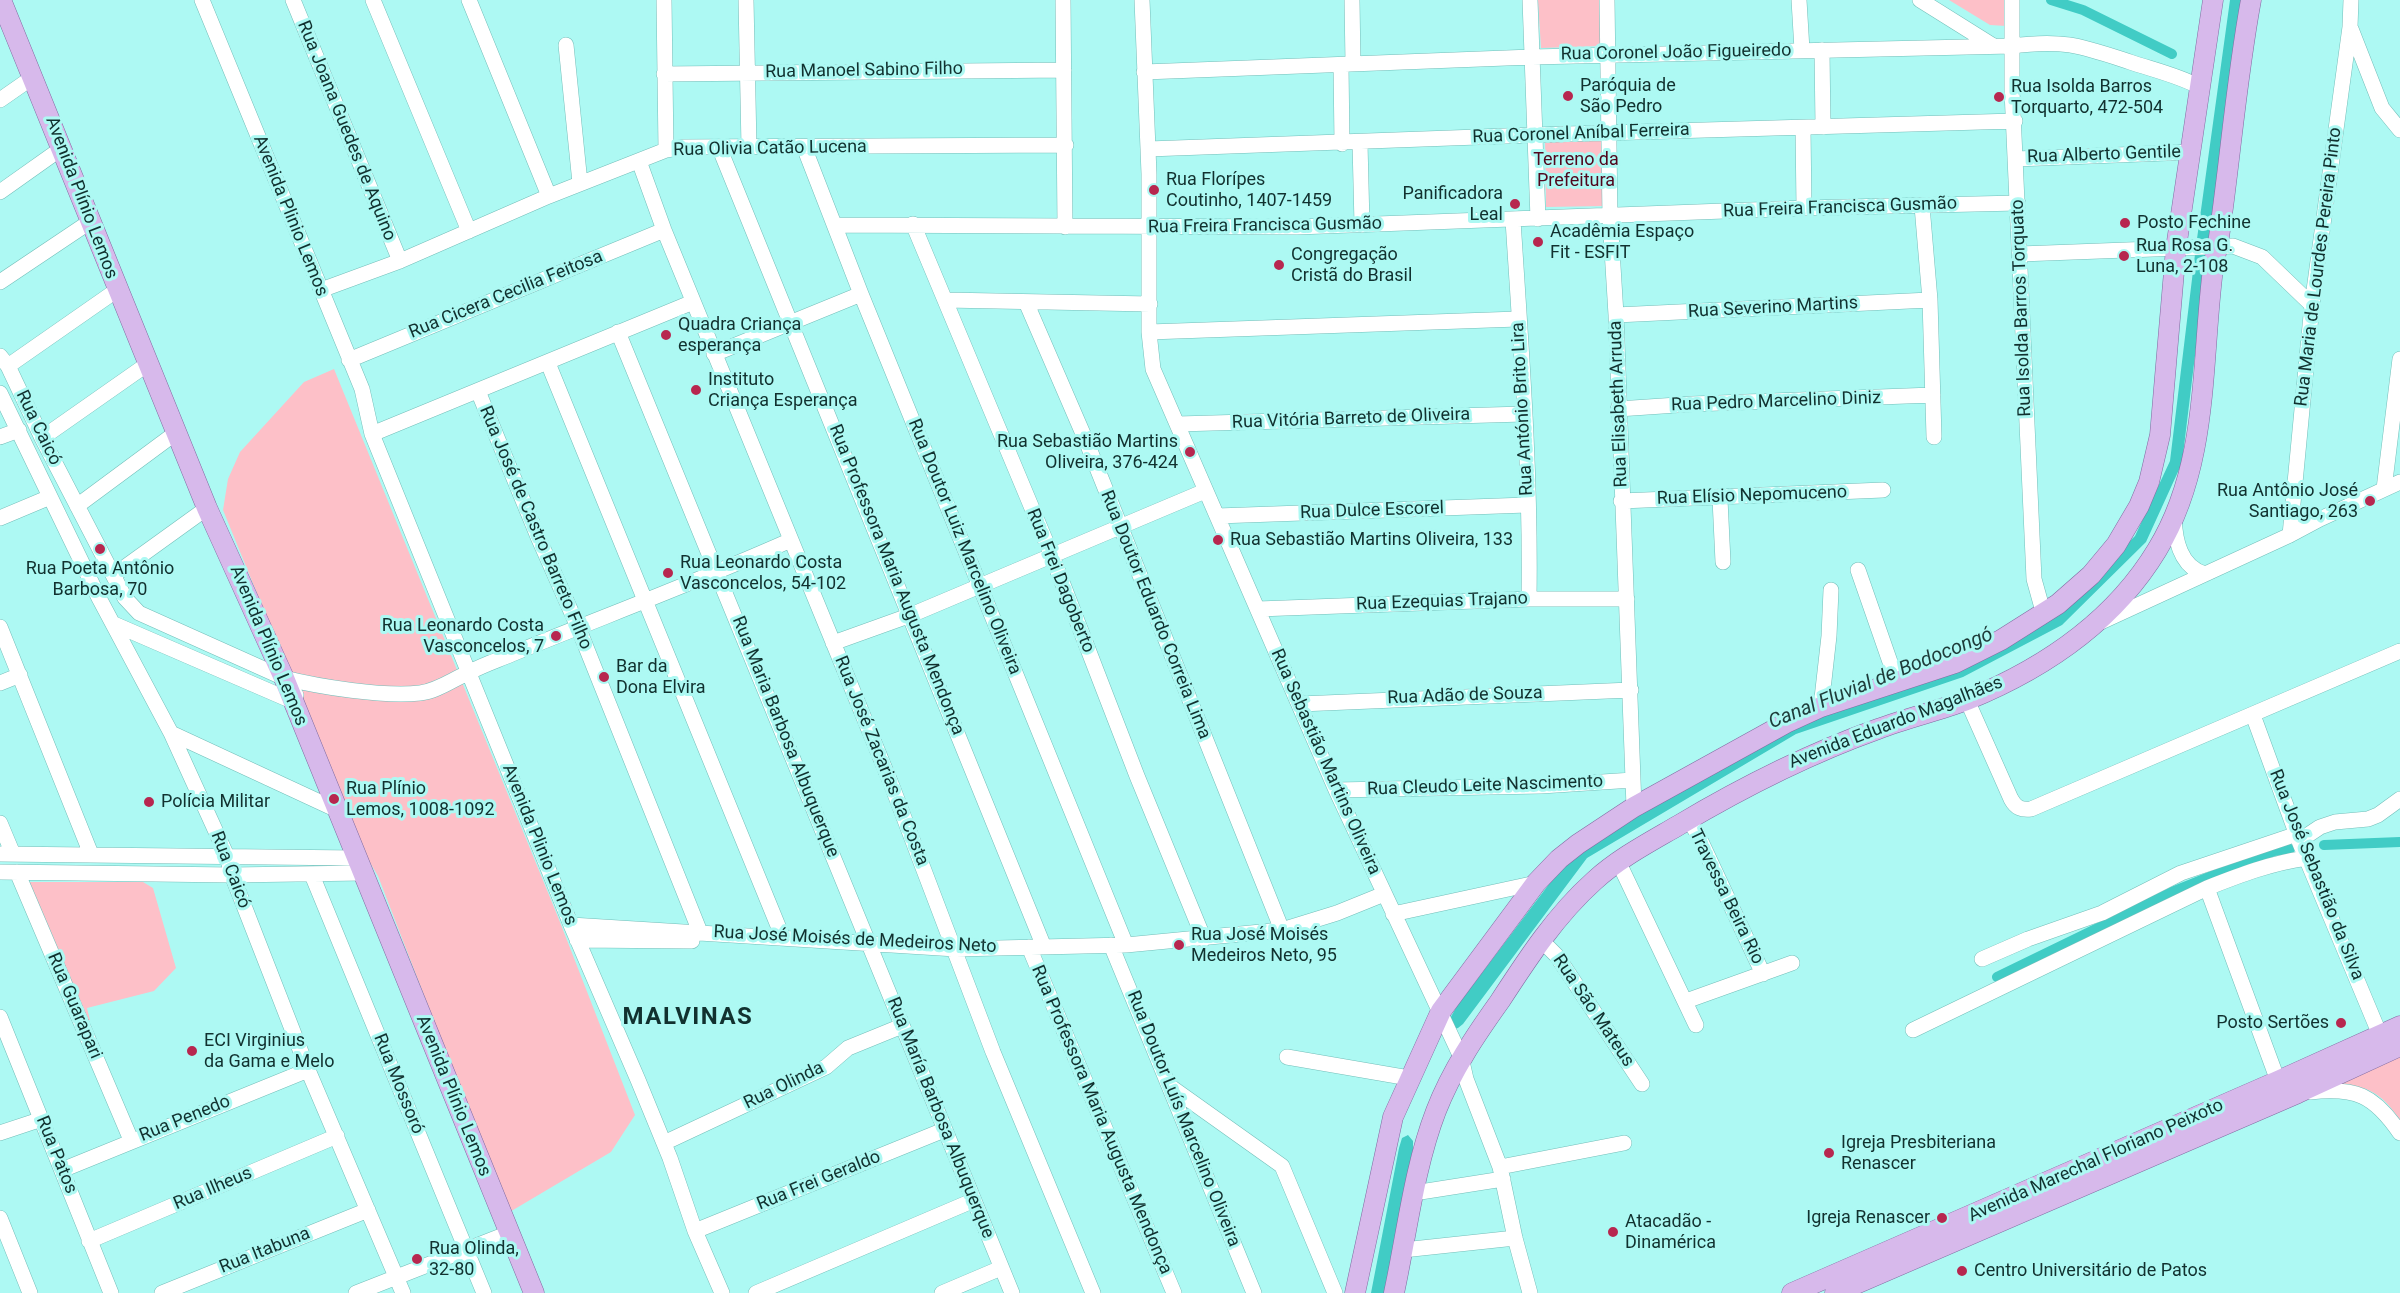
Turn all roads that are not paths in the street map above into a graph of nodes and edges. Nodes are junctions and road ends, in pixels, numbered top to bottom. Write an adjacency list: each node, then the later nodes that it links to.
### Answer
1 (202, 0): 76 (street, Avenida Plinio Lemos)
2 (293, 0): 73 (street, Rua Joana Guedes de Aquino)
3 (374, 0): 69 (street)
4 (470, 0): 55 (street)
5 (664, 0): 31 (street)
6 (747, 0): 30 (street)
7 (1063, 0): 28 (street)
8 (1142, 0): 29 (street, Rua Sebastião Martins Oliveira)
9 (1352, 0): 27 (street)
10 (1530, 0): 26 (street)
11 (1606, 0): 25 (street, Rua Elisabeth Arruda)
12 (1799, 0): 23 (street)
13 (1920, 0): 21 (street)
14 (2012, 0): 22 (street, Rua Isolda Barros Torquato)
15 (2212, 0): 33 (main road, Avenida Eduardo Magalhães)
16 (2251, 0): 70 (main road, Avenida Eduardo Magalhães)
17 (2351, 0): 19 (street, Rua Maria de Lourdes Pereira Pinto)
18 (1, 2): 32 (main road, Avenida Plínio Lemos)
19 (2350, 27): 38 (street); 83 (street, Rua Maria de Lourdes Pereira Pinto)
20 (566, 45): 53 (street)
21 (1992, 45): 22 (street, Rua Coronel João Figueiredo); 24 (street, Rua Coronel João Figueiredo)
22 (2011, 46): 33 (street, Rua Coronel João Figueiredo); 35 (street, Rua Isolda Barros Torquato)
23 (1802, 50): 24 (street, Rua Coronel João Figueiredo); 25 (street, Rua Coronel João Figueiredo)
24 (1822, 50): 36 (street)
25 (1608, 55): 26 (street, Rua Coronel João Figueiredo); 39 (street, Rua Elisabeth Arruda)
26 (1532, 57): 27 (street, Rua Coronel João Figueiredo); 40 (street)
27 (1347, 65): 29 (street, Rua Coronel João Figueiredo); 42 (street)
28 (1064, 70): 30 (street, Rua Manoel Sabino Filho); 43 (street)
29 (1144, 72): 48 (street, Rua Sebastião Martins Oliveira)
30 (747, 73): 31 (street, Rua Manoel Sabino Filho); 45 (street)
31 (664, 74): 49 (street)
32 (33, 77): 34 (street); 47 (main road, Avenida Plínio Lemos)
33 (2200, 87): 50 (main road, Avenida Eduardo Magalhães)
34 (0, 100)
35 (2015, 121): 36 (street, Rua Coronel Aníbal Ferreira); 51 (street, Rua Isolda Barros Torquato)
36 (1823, 127): 37 (street, Rua Coronel Aníbal Ferreira)
37 (1803, 128): 39 (street, Rua Coronel Aníbal Ferreira); 58 (street)
38 (2400, 130)
39 (1609, 133): 40 (street, Rua Coronel Aníbal Ferreira); 59 (street, Rua Elisabeth Arruda)
40 (1533, 135): 41 (street, Rua Coronel Aníbal Ferreira); 60 (street)
41 (1360, 143): 42 (street, Rua Coronel Aníbal Ferreira); 65 (street)
42 (1342, 144): 48 (street, Rua Coronel Aníbal Ferreira)
43 (1066, 145): 46 (street, Rua Olivia Catão Lucena); 66 (street)
44 (719, 147): 45 (street, Rua Olivia Catão Lucena); 49 (street, Rua Olivia Catão Lucena); 86 (street, Rua Professora Maria Augusta Mendonça)
45 (749, 147): 46 (street, Rua Olivia Catão Lucena)
46 (804, 147): 64 (street, Rua Doutor Luiz Marcelino Oliveira)
47 (62, 148): 54 (street); 61 (main road, Avenida Plínio Lemos)
48 (1148, 149): 67 (street, Rua Sebastião Martins Oliveira)
49 (666, 150): 52 (street, Rua Olivia Catão Lucena)
50 (2192, 152): 51 (street, Rua Alberto Gentile); 71 (main road, Avenida Eduardo Magalhães)
51 (2016, 159): 56 (street, Rua Isolda Barros Torquato)
52 (639, 161): 53 (street, Rua Olivia Catão Lucena); 68 (street, Rua José Zacarias da Costa)
53 (580, 183): 55 (street, Rua Olivia Catão Lucena)
54 (0, 192)
55 (549, 196): 69 (street, Rua Olivia Catão Lucena)
56 (2018, 203): 57 (street, Rua Freira Francisca Gusmão); 72 (street, Rua Isolda Barros Torquato)
57 (1922, 206): 58 (street, Rua Freira Francisca Gusmão); 79 (street)
58 (1804, 208): 59 (street, Rua Freira Francisca Gusmão)
59 (1610, 217): 60 (street, Rua Freira Francisca Gusmão); 84 (street, Rua Elisabeth Arruda)
60 (1538, 219): 62 (street, Rua Freira Francisca Gusmão)
61 (91, 220): 74 (street); 75 (main road, Avenida Plínio Lemos)
62 (1514, 220): 65 (street, Rua Freira Francisca Gusmão); 85 (street, Rua António Brito Lira)
63 (913, 224): 64 (street, Rua Freira Francisca Gusmão); 66 (street, Rua Freira Francisca Gusmão); 78 (street, Rua Frei Dagoberto)
64 (835, 225): 77 (street, Rua Doutor Luiz Marcelino Oliveira)
65 (1362, 225): 67 (street, Rua Freira Francisca Gusmão)
66 (1065, 227): 67 (street, Rua Freira Francisca Gusmão)
67 (1150, 227): 82 (street, Rua Sebastião Martins Oliveira)
68 (664, 230): 80 (street, Rua José Zacarias da Costa); 91 (street, Rua Cicera Cecilia Feitosa)
69 (469, 231): 73 (street, Rua Olivia Catão Lucena)
70 (2214, 247): 71 (street); 83 (street); 118 (main road, Avenida Eduardo Magalhães)
71 (2181, 248): 72 (street); 136 (main road, Avenida Eduardo Magalhães)
72 (2020, 254): 136 (street, Rua Isolda Barros Torquato)
73 (400, 261): 76 (street, Rua Olivia Catão Lucena)
74 (0, 282)
75 (117, 290): 92 (street); 93 (main road, Avenida Plínio Lemos)
76 (321, 290): 91 (street, Avenida Plinio Lemos)
77 (861, 294): 86 (street); 129 (street, Rua Doutor Luiz Marcelino Oliveira)
78 (945, 300): 81 (street); 123 (street, Rua Frei Dagoberto)
79 (1930, 300): 84 (street, Rua Severino Martins); 97 (street)
80 (693, 302): 87 (street); 89 (street, Rua José Zacarias da Costa)
81 (1026, 302): 82 (street); 120 (street, Rua Doutor Eduardo Correia Lima)
82 (1150, 304): 88 (street, Rua Sebastião Martins Oliveira)
83 (2312, 305): 121 (street, Rua Maria de Lourdes Pereira Pinto)
84 (1616, 315): 98 (street, Rua Elisabeth Arruda)
85 (1518, 319): 88 (street); 99 (street, Rua António Brito Lira)
86 (790, 321): 89 (street); 135 (street, Rua Professora Maria Augusta Mendonça)
87 (618, 332): 94 (street); 126 (street, Rua Maria Barbosa Albuquerque)
88 (1149, 333): 100 (street, Rua Sebastião Martins Oliveira)
89 (714, 354): 122 (street, Rua José Zacarias da Costa)
90 (2400, 359): 108 (street)
91 (349, 360): 103 (street, Avenida Plinio Lemos)
92 (4, 361): 106 (street, Rua Caicó)
93 (148, 363): 102 (main road, Avenida Plínio Lemos); 106 (street)
94 (548, 363): 95 (street); 133 (street)
95 (478, 391): 103 (street); 140 (street, Rua José de Castro Barreto Filho)
96 (0, 393): 101 (street, Rua Caicó)
97 (1933, 396): 98 (street, Rua Pedro Marcelino Diniz); 104 (street)
98 (1618, 409): 113 (street, Rua Elisabeth Arruda)
99 (1524, 414): 100 (street, Rua Vitória Barreto de Oliveira); 114 (street, Rua António Brito Lira)
100 (1178, 424): 110 (street, Rua Sebastião Martins Oliveira)
101 (19, 430): 105 (street); 111 (street, Rua Caicó)
102 (177, 432): 115 (street); 116 (main road, Avenida Plínio Lemos)
103 (372, 434): 143 (street, Avenida Plinio Lemos)
104 (1934, 437)
105 (0, 438)
106 (42, 438): 115 (street, Rua Caicó)
107 (2400, 482): 108 (street)
108 (2384, 489): 121 (street)
109 (1883, 490): 112 (street, Rua Elísio Nepomuceno)
110 (1205, 491): 117 (street, Rua Sebastião Martins Oliveira); 120 (street)
111 (50, 496): 119 (street); 137 (street, Rua Caicó)
112 (1720, 499): 113 (street, Rua Elísio Nepomuceno); 124 (street)
113 (1621, 501): 132 (street, Rua Elisabeth Arruda)
114 (1527, 505): 117 (street, Rua Dulce Escorel); 131 (street, Rua António Brito Lira)
115 (77, 506): 128 (street, Rua Caicó)
116 (207, 508): 128 (street); 145 (main road, Avenida Plínio Lemos)
117 (1217, 516): 134 (street, Rua Sebastião Martins Oliveira)
118 (2174, 517): 127 (street); 138 (main road, Avenida Eduardo Magalhães)
119 (0, 518)
120 (1119, 527): 123 (street); 179 (street, Rua Doutor Eduardo Correia Lima)
121 (2290, 535): 127 (street)
122 (791, 540): 126 (street, Rua Caicó); 141 (street, Rua José Zacarias da Costa)
123 (1052, 556): 129 (street); 182 (street, Rua Frei Dagoberto)
124 (1723, 562)
125 (1858, 570): 146 (street)
126 (718, 573): 133 (street, Rua Caicó); 185 (street, Rua Maria Barbosa Albuquerque)
127 (2205, 574): 138 (street)
128 (114, 575): 145 (street, Rua Caicó)
129 (981, 585): 135 (street); 186 (street, Rua Doutor Luiz Marcelino Oliveira)
130 (1831, 590): 153 (street)
131 (1529, 599): 132 (street, Rua Ezequias Trajano); 134 (street, Rua Ezequias Trajano)
132 (1627, 599): 149 (street, Rua Elisabeth Arruda)
133 (646, 601): 140 (street, Rua Caicó); 181 (street)
134 (1258, 609): 152 (street, Rua Sebastião Martins Oliveira)
135 (911, 615): 141 (street); 187 (street, Rua Professora Maria Augusta Mendonça)
136 (2044, 615): 146 (main road, Avenida Eduardo Magalhães)
137 (114, 624): 151 (street); 155 (street, Rua Caicó)
138 (2095, 625): 150 (main road, Avenida Eduardo Magalhães)
139 (0, 627): 144 (street)
140 (578, 627): 143 (street, Rua Caicó); 180 (street, Rua José de Castro Barreto Filho)
141 (833, 643): 188 (street, Rua José Zacarias da Costa)
142 (2400, 651): 154 (street)
143 (468, 672): 148 (street, Rua Caicó); 178 (street, Avenida Plinio Lemos)
144 (20, 675): 147 (street); 165 (street)
145 (284, 678): 148 (street, Rua Caicó); 151 (main road, Avenida Plínio Lemos)
146 (1897, 682): 153 (main road, Avenida Eduardo Magalhães)
147 (0, 683)
148 (306, 683): 151 (street)
149 (1630, 690): 152 (street, Rua Adão de Souza); 156 (street, Rua Elisabeth Arruda)
150 (1967, 700): 154 (street); 161 (main road, Avenida Eduardo Magalhães)
151 (291, 701): 160 (main road, Avenida Plínio Lemos)
152 (1300, 704): 157 (street, Rua Sebastião Martins Oliveira)
153 (1821, 707): 159 (main road, Avenida Eduardo Magalhães)
154 (2253, 715): 163 (street, Rua José Sebastião da Silva)
155 (171, 733): 160 (street); 166 (street, Rua Caicó)
156 (1633, 780): 157 (street, Rua Cleudo Leite Nascimento); 159 (street, Rua Elisabeth Arruda)
157 (1336, 790): 176 (street, Rua Sebastião Martins Oliveira)
158 (2400, 799): 163 (street)
159 (1634, 807): 174 (main road, Avenida Eduardo Magalhães)
160 (337, 810): 169 (main road, Avenida Plínio Lemos)
161 (1688, 819): 168 (main road, Avenida Eduardo Magalhães); 191 (street, Travessa Beira Rio)
162 (0, 823): 164 (street)
163 (2298, 838): 167 (street, Rua José Sebastião da Silva); 189 (street)
164 (7, 854): 165 (street)
165 (91, 854): 166 (street)
166 (227, 856): 169 (street); 172 (street, Rua Caicó)
167 (2307, 858): 175 (street); 199 (street, Rua José Sebastião da Silva)
168 (1618, 861): 184 (main road, Avenida Eduardo Magalhães); 192 (street)
169 (359, 865): 173 (street); 224 (main road, Avenida Plínio Lemos)
170 (0, 872): 171 (street)
171 (17, 872): 172 (street); 214 (street, Rua Guarapari)
172 (232, 875): 173 (street); 203 (street, Rua Caicó)
173 (312, 875): 227 (street, Rua Mossoró)
174 (1536, 883): 177 (street); 193 (main road, Avenida Eduardo Magalhães)
175 (2207, 888): 198 (street); 205 (street)
176 (1384, 894): 177 (street, Rua Sebastião Martins Oliveira); 179 (street, Rua José Moisés de Medeiros Neto)
177 (1394, 914): 193 (street, Rua Sebastião Martins Oliveira)
178 (571, 925): 180 (street, Rua José Moisés de Medeiros Neto); 183 (street, Avenida Plinio Lemos)
179 (1282, 930): 182 (street, Rua José Moisés de Medeiros Neto)
180 (700, 932): 181 (street, Rua José Moisés de Medeiros Neto)
181 (783, 938): 185 (street, Rua José Moisés de Medeiros Neto)
182 (1204, 939): 186 (street, Rua José Moisés de Medeiros Neto)
183 (578, 940): 185 (street); 215 (street, Avenida Plinio Lemos)
184 (1541, 940): 202 (main road, Avenida Eduardo Magalhães); 206 (street, Rua São Mateus)
185 (869, 943): 188 (street, Rua José Moisés de Medeiros Neto); 196 (street, Rua María Barbosa Albuquerque)
186 (1119, 945): 187 (street, Rua José Moisés de Medeiros Neto); 207 (street, Rua Doutor Luís Marcelino Oliveira)
187 (1036, 947): 188 (street, Rua José Moisés de Medeiros Neto); 244 (street, Rua Professora Maria Augusta Mendonça)
188 (956, 949): 243 (street, Rua José Zacarias da Costa)
189 (1982, 959)
190 (1792, 963): 191 (street, Travessa Beira Rio)
191 (1763, 974): 192 (street, Travessa Beira Rio)
192 (1686, 1001): 195 (street)
193 (1441, 1011): 202 (street, Rua Sebastião Martins Oliveira); 204 (main road, Avenida Eduardo Magalhães)
194 (0, 1017): 209 (street, Rua Patos)
195 (1696, 1025)
196 (902, 1026): 210 (street, Rua María Barbosa Albuquerque); 215 (street, Rua Olinda)
197 (2400, 1026): 199 (main road, Avenida Marechal Floriano Peixoto)
198 (1913, 1030)
199 (2380, 1035): 205 (main road, Avenida Marechal Floriano Peixoto)
200 (2400, 1046): 208 (main road, Avenida Marechal Floriano Peixoto)
201 (1287, 1057): 204 (street)
202 (1461, 1057): 218 (street, Rua Sebastião Martins Oliveira); 219 (main road, Avenida Eduardo Magalhães)
203 (308, 1070): 213 (street, Rua Caicó); 214 (street, Rua Penedo)
204 (1409, 1078): 247 (main road, Avenida Eduardo Magalhães)
205 (2278, 1081): 250 (main road, Avenida Marechal Floriano Peixoto)
206 (1642, 1084)
207 (1171, 1087): 245 (street, Rua Doutor Luís Marcelino Oliveira); 246 (street)
208 (2298, 1093): 212 (street); 251 (main road, Avenida Marechal Floriano Peixoto)
209 (42, 1119): 211 (street); 217 (street, Rua Patos)
210 (944, 1130): 220 (street, Rua María Barbosa Albuquerque); 223 (street, Rua Frei Geraldo)
211 (0, 1133)
212 (2400, 1133)
213 (337, 1136): 221 (street, Rua Caicó); 226 (street, Rua Ilheus)
214 (131, 1140): 217 (street, Rua Penedo)
215 (664, 1143): 223 (street, Avenida Plinio Lemos)
216 (1624, 1143): 218 (street)
217 (62, 1170): 226 (street, Rua Patos)
218 (1502, 1173): 219 (street); 225 (street, Rua Sebastião Martins Oliveira)
219 (1414, 1193): 228 (main road, Avenida Eduardo Magalhães)
220 (972, 1201): 230 (street, Rua María Barbosa Albuquerque); 240 (street)
221 (368, 1210): 231 (street, Rua Caicó); 234 (street, Rua Itabuna)
222 (0, 1218): 229 (street)
223 (695, 1231): 239 (street)
224 (509, 1233): 227 (street); 238 (main road, Avenida Plínio Lemos)
225 (1515, 1238): 228 (street); 249 (street, Rua Sebastião Martins Oliveira)
226 (89, 1241): 233 (street, Rua Patos)
227 (466, 1249): 231 (street); 237 (street, Rua Mossoró)
228 (1403, 1250): 248 (main road, Avenida Eduardo Magalhães)
229 (6, 1252): 232 (street)
230 (1001, 1268): 241 (street); 242 (street, Rua María Barbosa Albuquerque)
231 (396, 1276): 235 (street); 236 (street, Rua Caicó)
232 (30, 1293)
233 (111, 1293)
234 (162, 1293)
235 (356, 1293)
236 (403, 1293)
237 (484, 1293)
238 (534, 1293)
239 (722, 1293)
240 (756, 1293)
241 (942, 1293)
242 (1011, 1293)
243 (1093, 1293)
244 (1174, 1293)
245 (1254, 1293)
246 (1335, 1293)
247 (1355, 1293)
248 (1395, 1293)
249 (1530, 1293)
250 (1792, 1293)
251 (1835, 1293)

